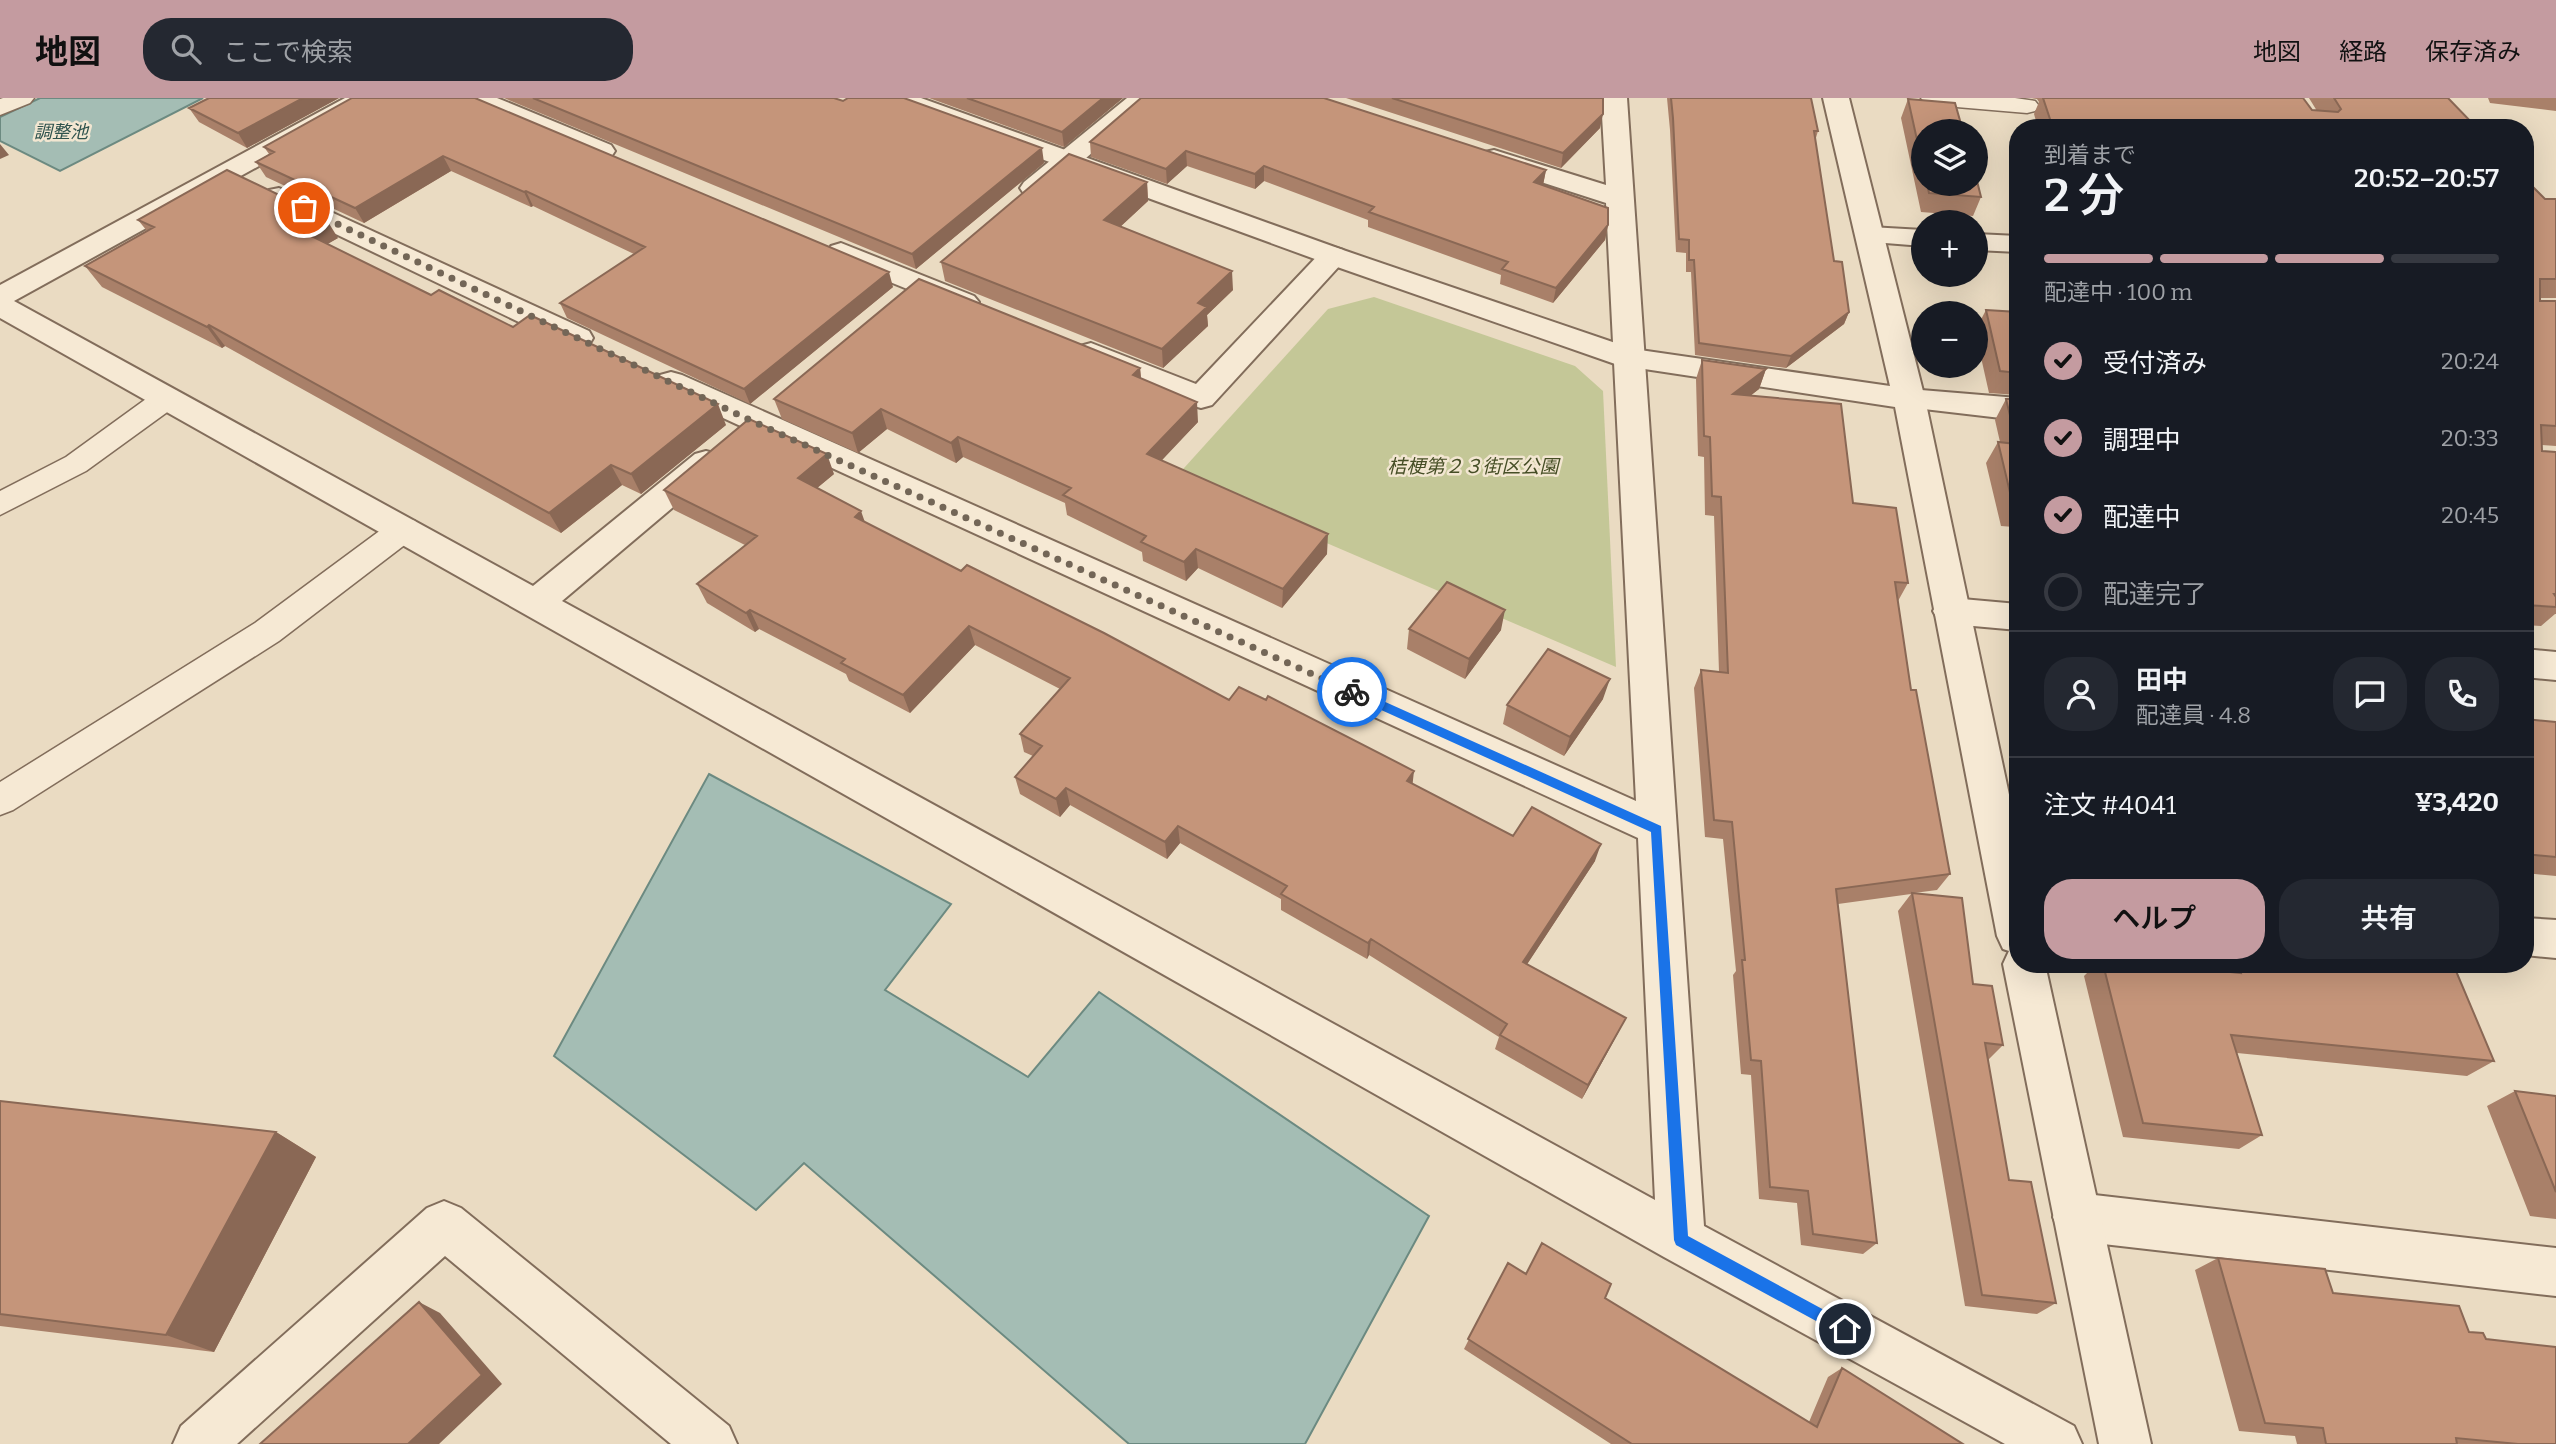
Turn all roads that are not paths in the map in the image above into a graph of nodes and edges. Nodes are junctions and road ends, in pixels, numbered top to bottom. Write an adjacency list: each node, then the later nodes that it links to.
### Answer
1 (22, 98): 10 (lane)
2 (364, 98): 14 (street)
3 (475, 98): 13 (street)
4 (897, 98): 12 (street)
5 (1143, 98): 12 (street)
6 (1614, 98): 15 (street)
7 (1836, 98): 17 (street)
8 (1933, 98): 9 (lane)
9 (2027, 106)
10 (0, 108)
11 (1465, 148): 15 (street)
12 (1069, 159): 16 (street); 22 (street)
13 (627, 162)
14 (229, 172): 23 (street); 27 (street)
15 (1619, 198): 28 (street)
16 (1015, 204)
17 (1870, 235): 18 (street); 32 (street)
18 (1911, 238)
19 (817, 242): 25 (street)
20 (1988, 243): 21 (street)
21 (2009, 244)
22 (1333, 256): 26 (street); 28 (street)
23 (0, 297)
24 (0, 306): 31 (street)
25 (983, 310)
26 (1060, 341)
27 (604, 351)
28 (1629, 358): 32 (street); 43 (street)
29 (641, 368): 34 (street)
30 (785, 396): 34 (street)
31 (167, 398): 35 (lane); 36 (street)
32 (1909, 399): 33 (street); 38 (street)
33 (2009, 408)
34 (736, 436): 37 (street); 43 (street)
35 (0, 504)
36 (404, 530): 37 (street); 42 (lane)
37 (537, 603): 49 (street)
38 (1951, 611): 39 (street); 44 (street)
39 (2009, 616)
40 (2534, 664): 41 (street)
41 (2556, 666)
42 (0, 800)
43 (1657, 829): 49 (street)
44 (2009, 868)
45 (2534, 937): 46 (street)
46 (2556, 939)
47 (2026, 973): 48 (street)
48 (2077, 1217): 50 (street); 54 (street)
49 (1681, 1240): 53 (street)
50 (2556, 1272)
51 (199, 1444): 52 (street)
52 (711, 1444)
53 (2056, 1444)
54 (2125, 1444)

